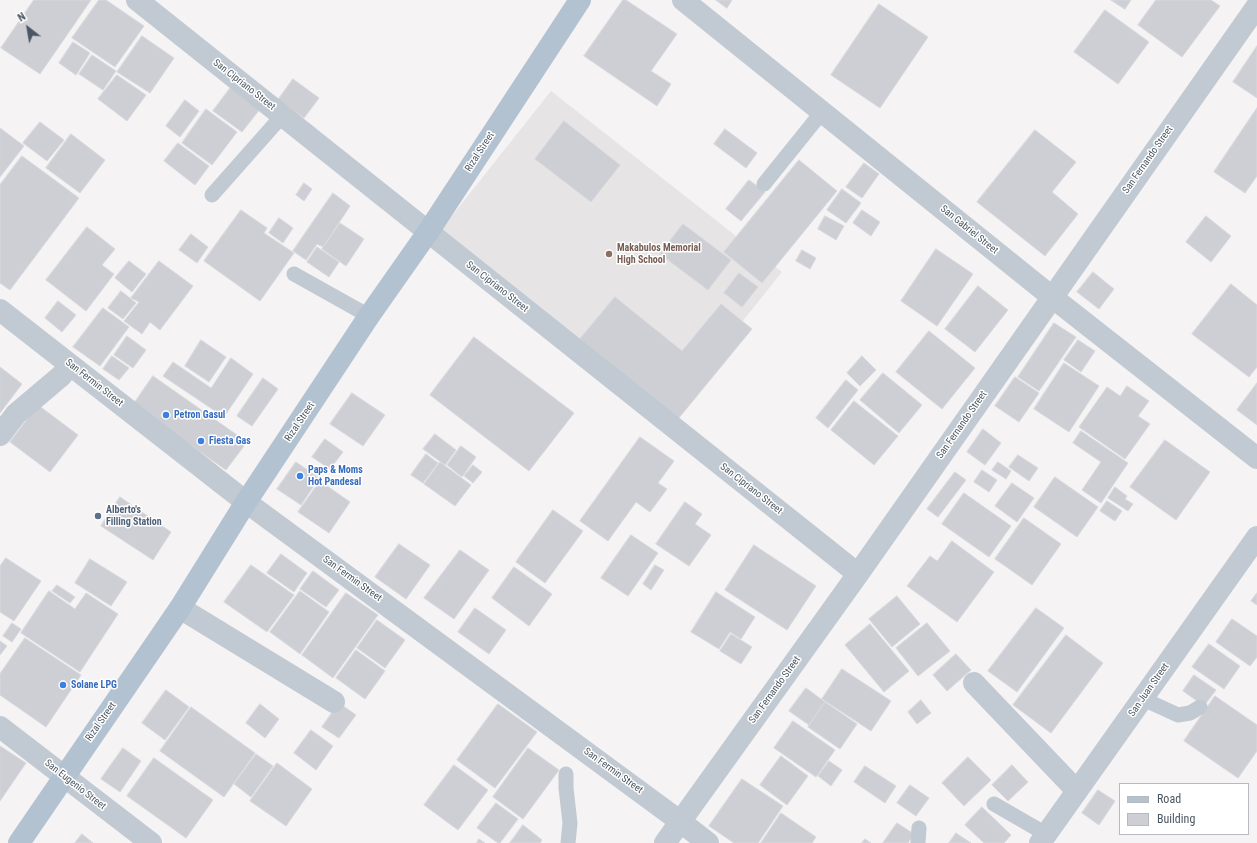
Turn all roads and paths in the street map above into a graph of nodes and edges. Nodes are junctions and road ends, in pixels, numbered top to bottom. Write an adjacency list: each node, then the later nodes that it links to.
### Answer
1 (137, 0): 6 (street, San Cipriano Street)
2 (580, 0): 9 (main road, Rizal Street)
3 (683, 0): 5 (street, San Gabriel Street)
4 (1257, 6): 11 (street, San Fernando Street)
5 (822, 112): 7 (lane); 11 (street, San Gabriel Street)
6 (282, 116): 8 (lane); 9 (street, San Cipriano Street)
7 (764, 184)
8 (212, 195)
9 (428, 232): 13 (main road, Rizal Street); 19 (street, San Cipriano Street)
10 (294, 274): 13 (lane)
11 (1052, 297): 16 (street, San Gabriel Street); 19 (street, San Fernando Street)
12 (0, 310): 14 (street, San Fermin Street)
13 (369, 316): 17 (main road, Rizal Street)
14 (70, 365): 15 (street); 17 (street, San Fermin Street)
15 (0, 435)
16 (1257, 458)
17 (246, 502): 20 (main road, Rizal Street); 30 (street, San Fermin Street)
18 (1257, 537): 22 (street, San Juan Street)
19 (858, 574): 30 (street, San Fernando Street)
20 (180, 608): 23 (street); 27 (main road, Rizal Street)
21 (974, 683): 28 (street)
22 (1143, 698): 24 (lane); 28 (street, San Juan Street)
23 (334, 702)
24 (1200, 707)
25 (0, 727): 27 (street, San Eugenio Street)
26 (566, 774): 35 (lane)
27 (64, 776): 33 (main road, Rizal Street); 34 (street, San Eugenio Street)
28 (1077, 791): 32 (street, San Juan Street)
29 (994, 804): 32 (lane)
30 (681, 822): 36 (street, San Fernando Street); 37 (street, San Fermin Street)
31 (919, 828): 38 (lane)
32 (1043, 838)
33 (19, 843)
34 (151, 843)
35 (568, 843)
36 (666, 843)
37 (708, 843)
38 (918, 843)

